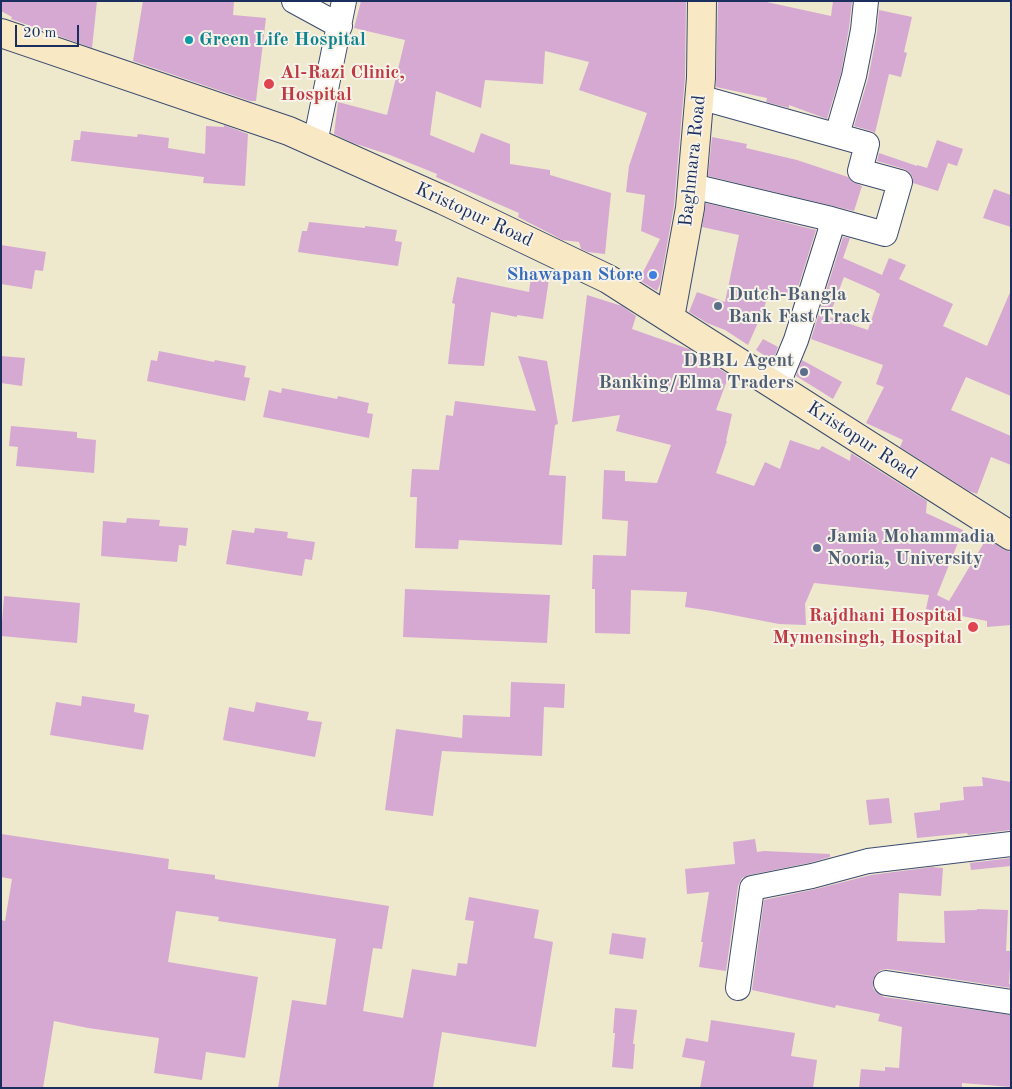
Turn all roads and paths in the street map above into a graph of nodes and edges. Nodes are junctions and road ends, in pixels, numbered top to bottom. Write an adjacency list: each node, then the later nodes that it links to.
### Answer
1 (294, 1): 5 (street)
2 (344, 1): 5 (street)
3 (702, 1): 7 (main road, Baghmara Road)
4 (866, 1): 8 (street)
5 (340, 26): 9 (street)
6 (1, 33): 9 (main road, Kristopur Road)
7 (700, 97): 8 (street); 10 (main road, Baghmara Road)
8 (837, 135): 11 (street)
9 (315, 143): 12 (main road, Kristopur Road)
10 (692, 186): 11 (street); 12 (main road, Baghmara Road)
11 (832, 219): 13 (street)
12 (670, 318): 13 (main road, Kristopur Road)
13 (777, 386): 14 (main road, Kristopur Road)
14 (1011, 536)
15 (1011, 844): 17 (street)
16 (886, 983): 18 (street)
17 (738, 988)
18 (1011, 1002)

